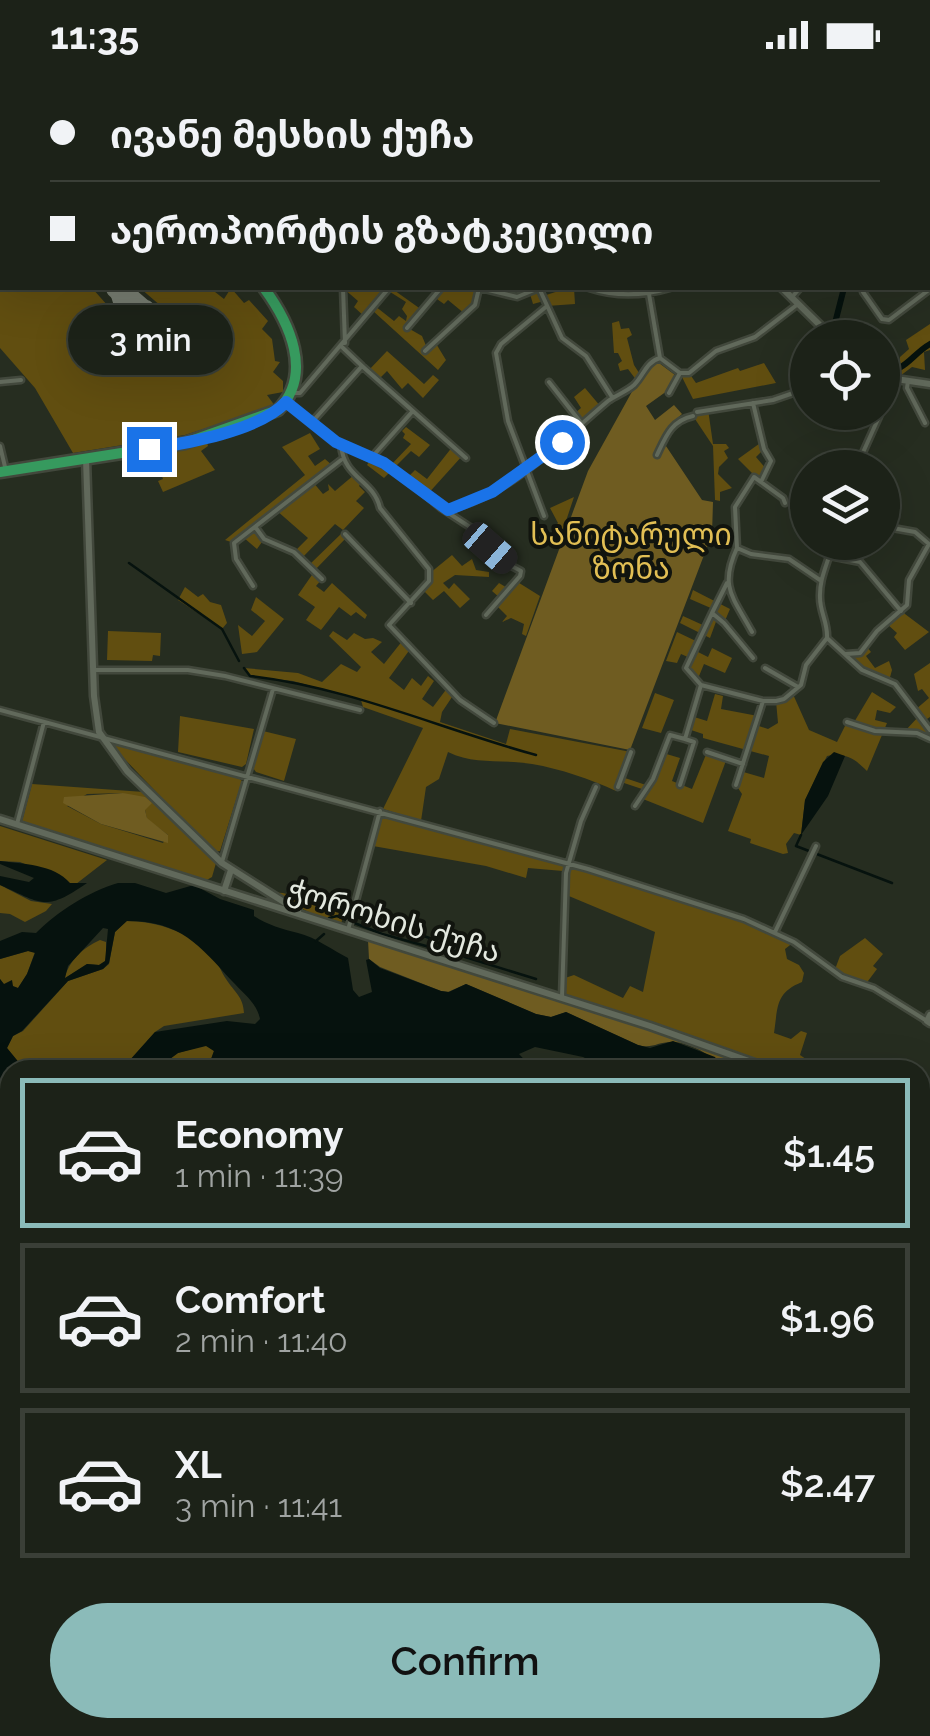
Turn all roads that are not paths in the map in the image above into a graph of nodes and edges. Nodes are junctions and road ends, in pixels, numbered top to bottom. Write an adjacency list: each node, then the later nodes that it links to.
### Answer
1 (266, 290): 33 (highway)
2 (343, 290): 20 (street)
3 (387, 290): 20 (street)
4 (439, 290): 19 (street)
5 (479, 290): 21 (street)
6 (488, 290): 7 (street)
7 (534, 290)
8 (540, 290): 17 (street)
9 (596, 290): 15 (street)
10 (663, 290): 15 (street)
11 (784, 290): 16 (street)
12 (799, 290): 16 (street)
13 (924, 290): 14 (street)
14 (863, 292)
15 (649, 294): 22 (street)
16 (795, 300): 18 (street); 24 (street)
17 (547, 306): 34 (street); 48 (street)
18 (815, 320)
19 (407, 328)
20 (343, 345): 23 (street); 33 (street)
21 (425, 351)
22 (660, 358): 24 (street); 34 (street)
23 (362, 366): 37 (street); 38 (street)
24 (680, 373): 31 (street)
25 (21, 380): 28 (street)
26 (900, 380): 27 (street)
27 (908, 381): 30 (street); 39 (street)
28 (0, 382)
29 (549, 382): 40 (street)
30 (930, 384)
31 (669, 392)
32 (790, 393): 35 (street)
33 (292, 396): 36 (street); 36 (street); 46 (highway)
34 (612, 397): 40 (street)
35 (753, 404): 43 (street); 50 (street)
36 (298, 411): 38 (street)
37 (412, 412): 44 (street); 45 (street)
38 (312, 422): 41 (street)
39 (925, 423)
40 (582, 424): 48 (street)
41 (341, 445): 44 (street); 47 (street)
42 (0, 446): 49 (street)
43 (657, 455)
44 (372, 457): 52 (street)
45 (466, 458)
46 (86, 459): 49 (highway); 74 (street)
47 (342, 459): 54 (street); 65 (street)
48 (526, 470): 52 (street); 53 (street)
49 (3, 471)
50 (761, 482): 51 (street); 58 (street)
51 (785, 503)
52 (448, 510): 68 (street)
53 (544, 516)
54 (255, 526): 61 (street); 64 (street)
55 (900, 529): 57 (street)
56 (344, 534): 65 (street)
57 (930, 545): 66 (street)
58 (737, 548): 62 (street); 63 (street)
59 (828, 560): 62 (street)
60 (850, 560): 66 (street)
61 (322, 579)
62 (820, 580): 70 (street)
63 (728, 583): 67 (street); 69 (street)
64 (253, 586)
65 (411, 603): 83 (street)
66 (902, 611): 71 (street)
67 (712, 613): 72 (street); 75 (street)
68 (486, 615)
69 (752, 632)
70 (827, 638): 71 (street); 76 (street)
71 (846, 654): 84 (street)
72 (753, 658)
73 (765, 668): 76 (street)
74 (94, 670): 77 (street); 85 (street)
75 (701, 685): 78 (street); 86 (street)
76 (798, 687): 78 (street)
77 (272, 689): 80 (street); 91 (street)
78 (763, 701): 90 (street)
79 (0, 710): 81 (street)
80 (360, 710)
81 (44, 720): 85 (street); 99 (street)
82 (846, 722): 87 (street)
83 (494, 723)
84 (930, 730)
85 (102, 736): 91 (street); 101 (street)
86 (684, 739): 92 (street); 96 (street)
87 (930, 739)
88 (631, 752): 95 (street)
89 (707, 752): 90 (street)
90 (743, 764): 93 (street)
91 (246, 774): 97 (street); 101 (street)
92 (680, 785)
93 (736, 785)
94 (596, 787): 102 (street)
95 (618, 787)
96 (635, 806)
97 (380, 811): 102 (street); 106 (street)
98 (0, 819): 99 (street, ჭოროხის ქუჩა)
99 (17, 824): 104 (street, ჭოროხის ქუჩა)
100 (816, 846): 107 (street)
101 (222, 864): 103 (street)
102 (569, 864): 107 (street); 108 (street)
103 (231, 870): 104 (street); 105 (street)
104 (224, 892): 105 (street, ჭოროხის ქუჩა)
105 (326, 924): 106 (street, ჭოროხის ქუჩა)
106 (348, 930): 108 (street, ჭოროხის ქუჩა)
107 (775, 932): 109 (street)
108 (562, 998): 110 (street, ჭოროხის ქუჩა)
109 (929, 1019)
110 (745, 1060)

